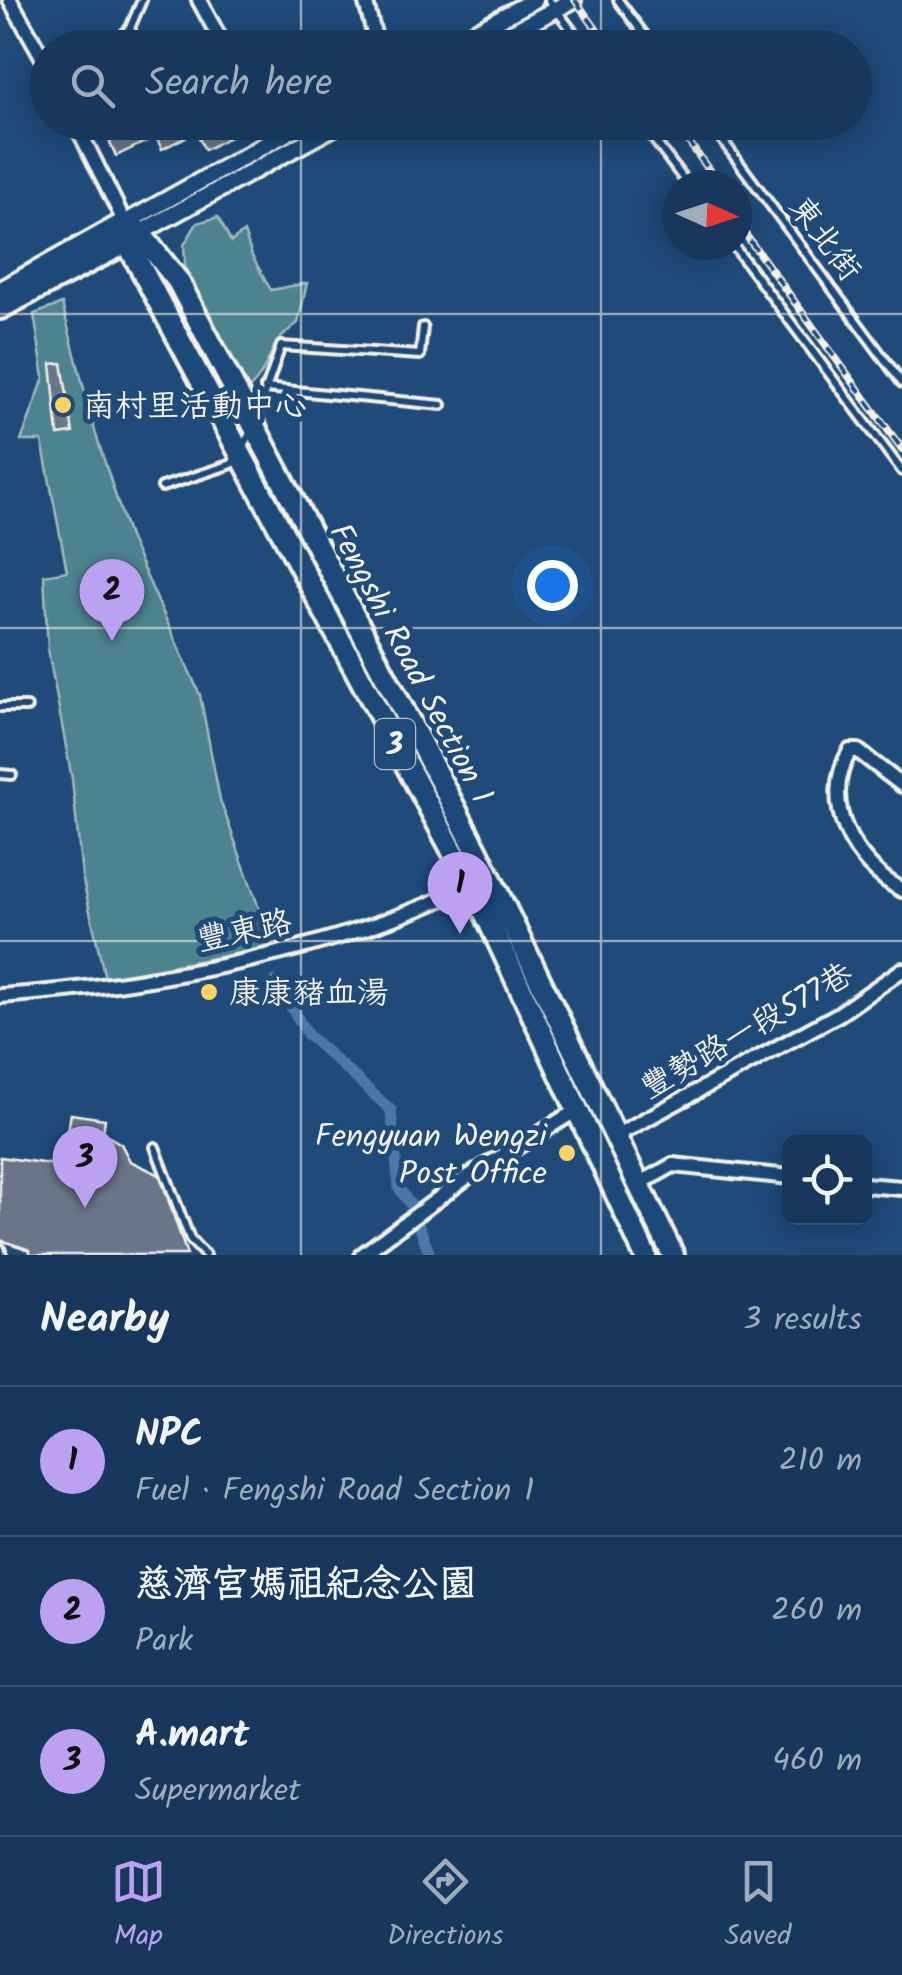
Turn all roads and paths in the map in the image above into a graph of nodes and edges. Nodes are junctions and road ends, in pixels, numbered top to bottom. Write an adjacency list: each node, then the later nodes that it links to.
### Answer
1 (10, 0): 16 (street)
2 (142, 0): 9 (lane)
3 (199, 0): 10 (street)
4 (366, 0): 11 (street)
5 (534, 0): 12 (street)
6 (574, 0): 8 (street)
7 (618, 0): 15 (lane)
8 (552, 4): 13 (street); 14 (lane)
9 (130, 28)
10 (215, 30)
11 (374, 30)
12 (478, 30)
13 (511, 30)
14 (572, 30)
15 (640, 30)
16 (30, 35)
17 (84, 140): 23 (street, Fengshi Road Section 1)
18 (274, 140): 23 (street)
19 (308, 140): 23 (street)
20 (654, 140): 22 (lane)
21 (722, 140): 28 (lane, 東北街)
22 (677, 170)
23 (130, 232): 25 (main road); 26 (main road); 31 (main road, Fengshi Road Section 1 / 3); 32 (main road, Fengshi Road Section 1 / 3)
24 (743, 260): 33 (lane)
25 (0, 293)
26 (0, 308)
27 (423, 327): 29 (lane)
28 (902, 383)
29 (265, 388): 30 (lane); 31 (lane)
30 (442, 405)
31 (254, 426): 32 (lane); 40 (main road, Fengshi Road Section 1 / 3)
32 (241, 450): 34 (lane); 40 (main road, Fengshi Road Section 1 / 3)
33 (902, 472)
34 (162, 487)
35 (0, 706): 36 (lane)
36 (27, 707)
37 (0, 774): 38 (lane)
38 (12, 774)
39 (902, 785): 41 (street)
40 (480, 882): 43 (street, 豐東路); 44 (main road, Fengshi Road Section 1 / 3); 45 (main road, Fengshi Road Section 1 / 3)
41 (902, 890)
42 (902, 970): 45 (street, 豐勢路一段577巷)
43 (0, 996)
44 (576, 1110): 54 (street); 55 (main road, Fengshi Road Section 1 / 3)
45 (617, 1135): 48 (main road, Fengshi Road Section 1 / 3)
46 (156, 1147): 53 (lane)
47 (782, 1176): 48 (street)
48 (638, 1184): 56 (main road, Fengshi Road Section 1 / 3)
49 (872, 1186): 50 (street)
50 (902, 1188)
51 (0, 1248): 52 (lane)
52 (2, 1255)
53 (206, 1255)
54 (362, 1255)
55 (645, 1255)
56 (673, 1255)

